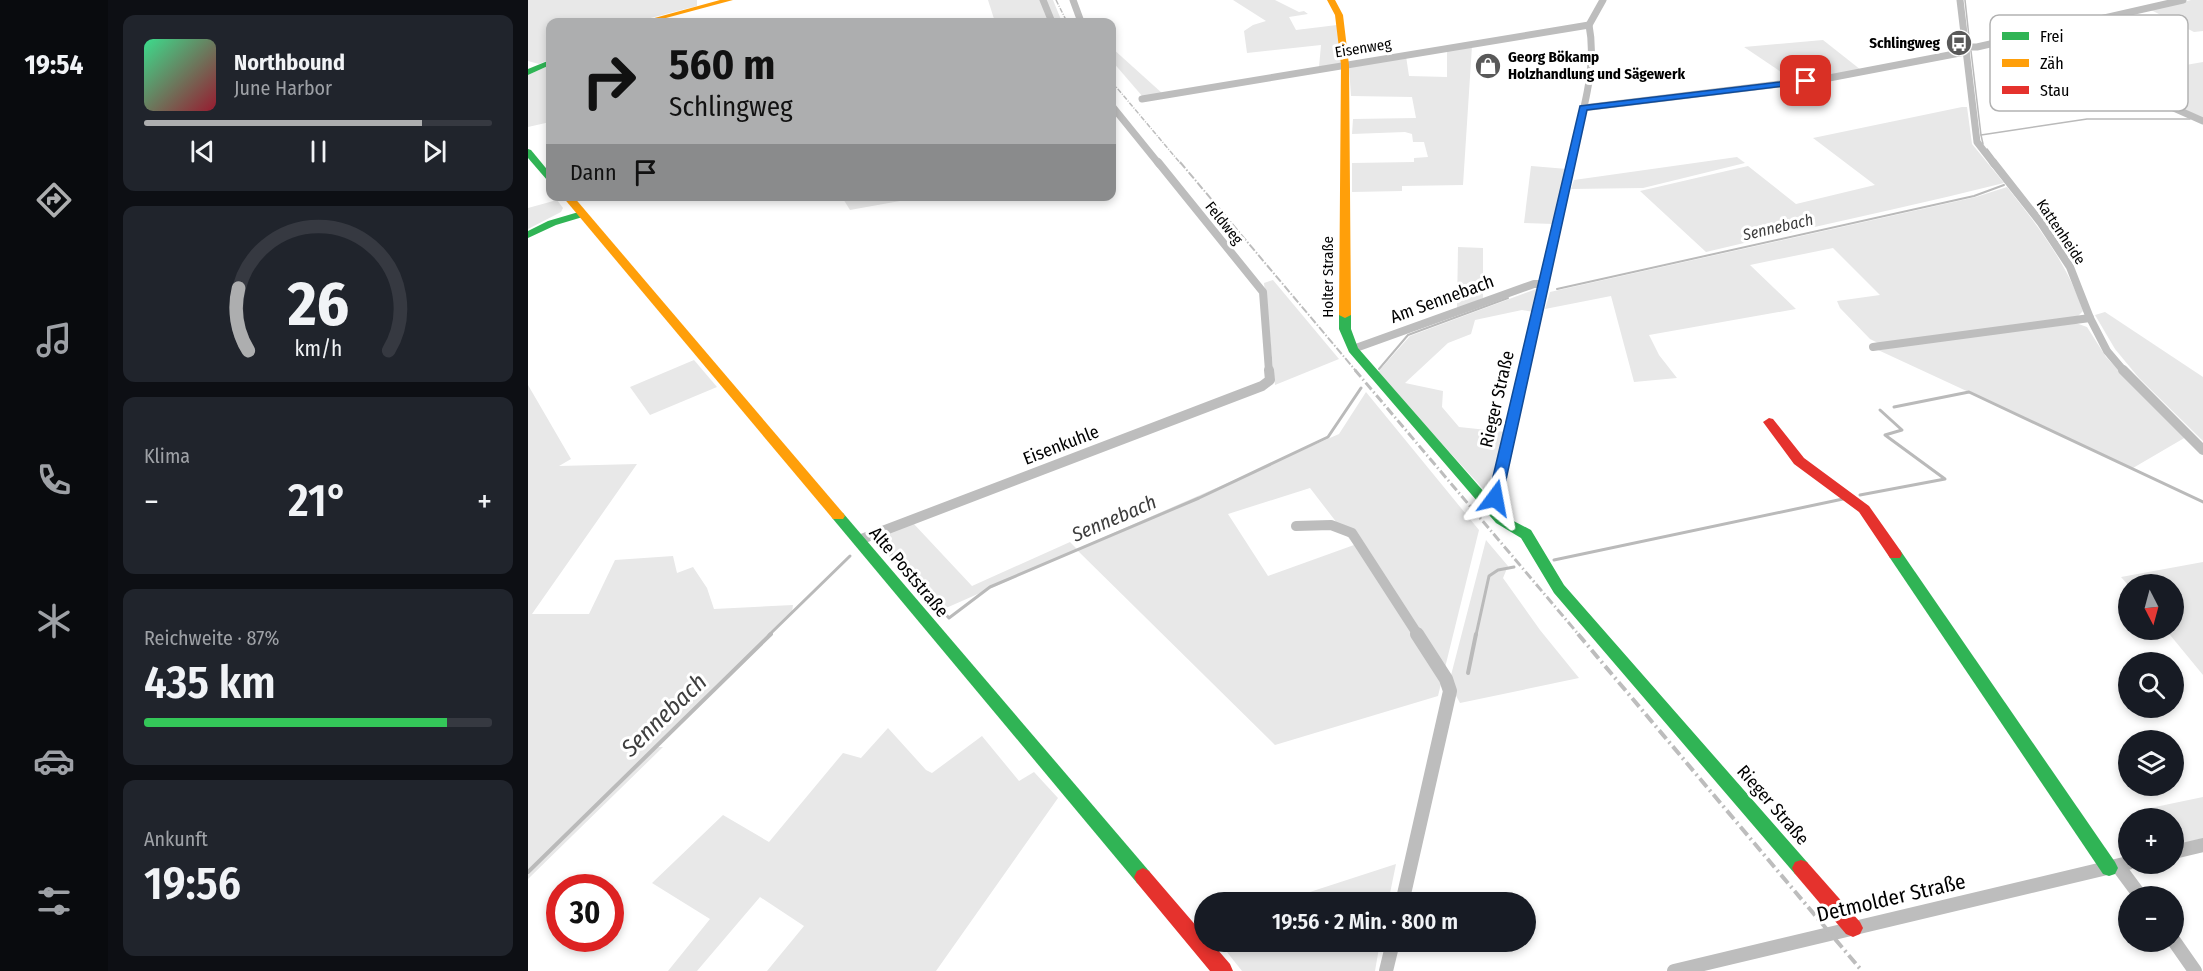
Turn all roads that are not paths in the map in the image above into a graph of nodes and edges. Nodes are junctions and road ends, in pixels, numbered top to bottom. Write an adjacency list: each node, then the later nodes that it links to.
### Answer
1 (729, 0): 9 (street)
2 (1043, 0): 10 (street)
3 (1073, 0): 11 (street)
4 (1331, 0): 16 (street, Holter Straße)
5 (1603, 0): 12 (street)
6 (1960, 0): 14 (street, Kattenheide)
7 (2183, 0): 8 (street)
8 (2117, 15)
9 (659, 18)
10 (1050, 18)
11 (1080, 18)
12 (1589, 25): 16 (street, Eisenweg); 19 (street, Rieger Straße)
13 (1990, 44): 14 (street)
14 (1965, 50): 19 (street); 29 (street, Kattenheide)
15 (546, 64): 17 (street)
16 (1345, 65): 18 (street, Eisenweg); 31 (street, Holter Straße)
17 (528, 72)
18 (1142, 99)
19 (1583, 108): 28 (street, Rieger Straße)
20 (1116, 111): 32 (street, Feldweg)
21 (2180, 111): 22 (street)
22 (2203, 121)
23 (528, 152): 24 (street)
24 (546, 173)
25 (571, 201): 26 (street, Alte Poststraße)
26 (582, 214): 27 (street); 37 (street, Alte Poststraße)
27 (528, 235)
28 (1544, 284): 31 (street, Am Sennebach); 35 (street, Rieger Straße)
29 (2090, 318): 30 (street); 34 (street, Kattenheide)
30 (1874, 347)
31 (1353, 350): 35 (street, Holter Straße)
32 (1271, 376): 37 (street, Eisenkuhle)
33 (1769, 422): 40 (street)
34 (2203, 450)
35 (1489, 504): 42 (street, Rieger Straße)
36 (1296, 526): 41 (street)
37 (859, 540): 45 (street, Alte Poststraße)
38 (2203, 845): 39 (street)
39 (2184, 850)
40 (2118, 866): 42 (street, Detmolder Straße)
41 (1404, 892)
42 (1853, 928): 47 (street, Detmolder Straße)
43 (1391, 952): 46 (street)
44 (2182, 952): 48 (street)
45 (1223, 971)
46 (1386, 971)
47 (1674, 971)
48 (2195, 971)

